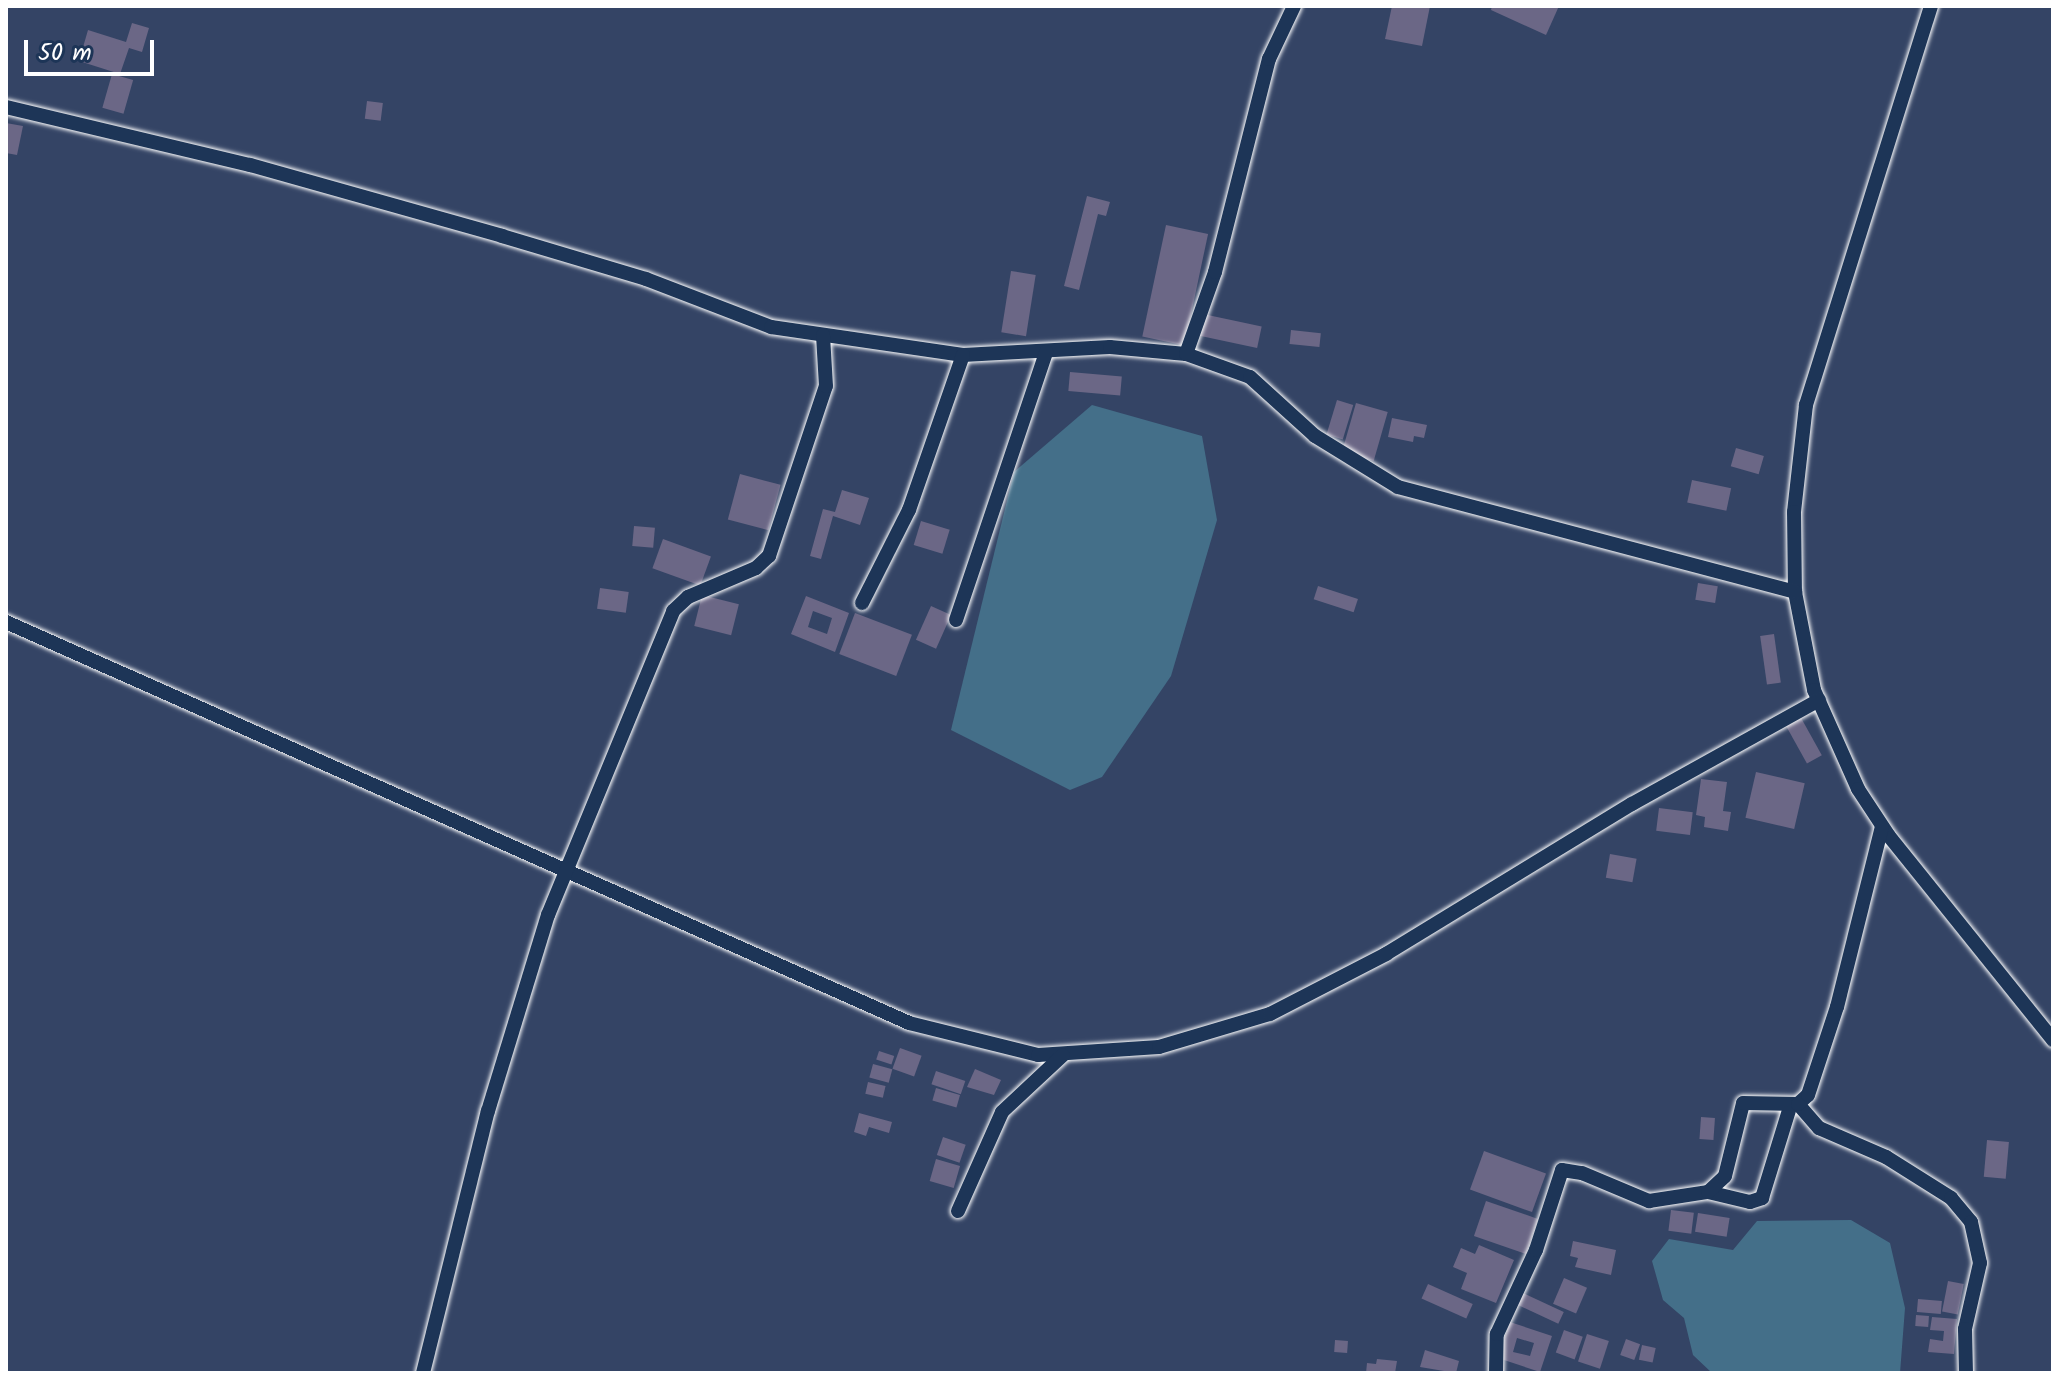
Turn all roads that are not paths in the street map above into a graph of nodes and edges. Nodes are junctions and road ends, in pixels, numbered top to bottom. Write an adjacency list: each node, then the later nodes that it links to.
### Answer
1 (1294, 6): 6 (street)
2 (1931, 6): 8 (street)
3 (6, 107): 4 (street)
4 (823, 335): 7 (street); 14 (street)
5 (1046, 352): 6 (street); 7 (street); 10 (street)
6 (1186, 354): 8 (street)
7 (963, 355): 9 (street)
8 (1795, 592): 12 (street)
9 (862, 603)
10 (956, 620)
11 (6, 622): 14 (street)
12 (1816, 695): 13 (street); 16 (street)
13 (1882, 827): 15 (street); 17 (street)
14 (570, 867): 16 (street); 20 (street)
15 (2053, 1040)
16 (1063, 1055): 19 (street)
17 (1794, 1104): 18 (street); 18 (street); 22 (street)
18 (1708, 1192): 21 (street)
19 (958, 1211)
20 (423, 1373)
21 (1496, 1373)
22 (1966, 1373)

